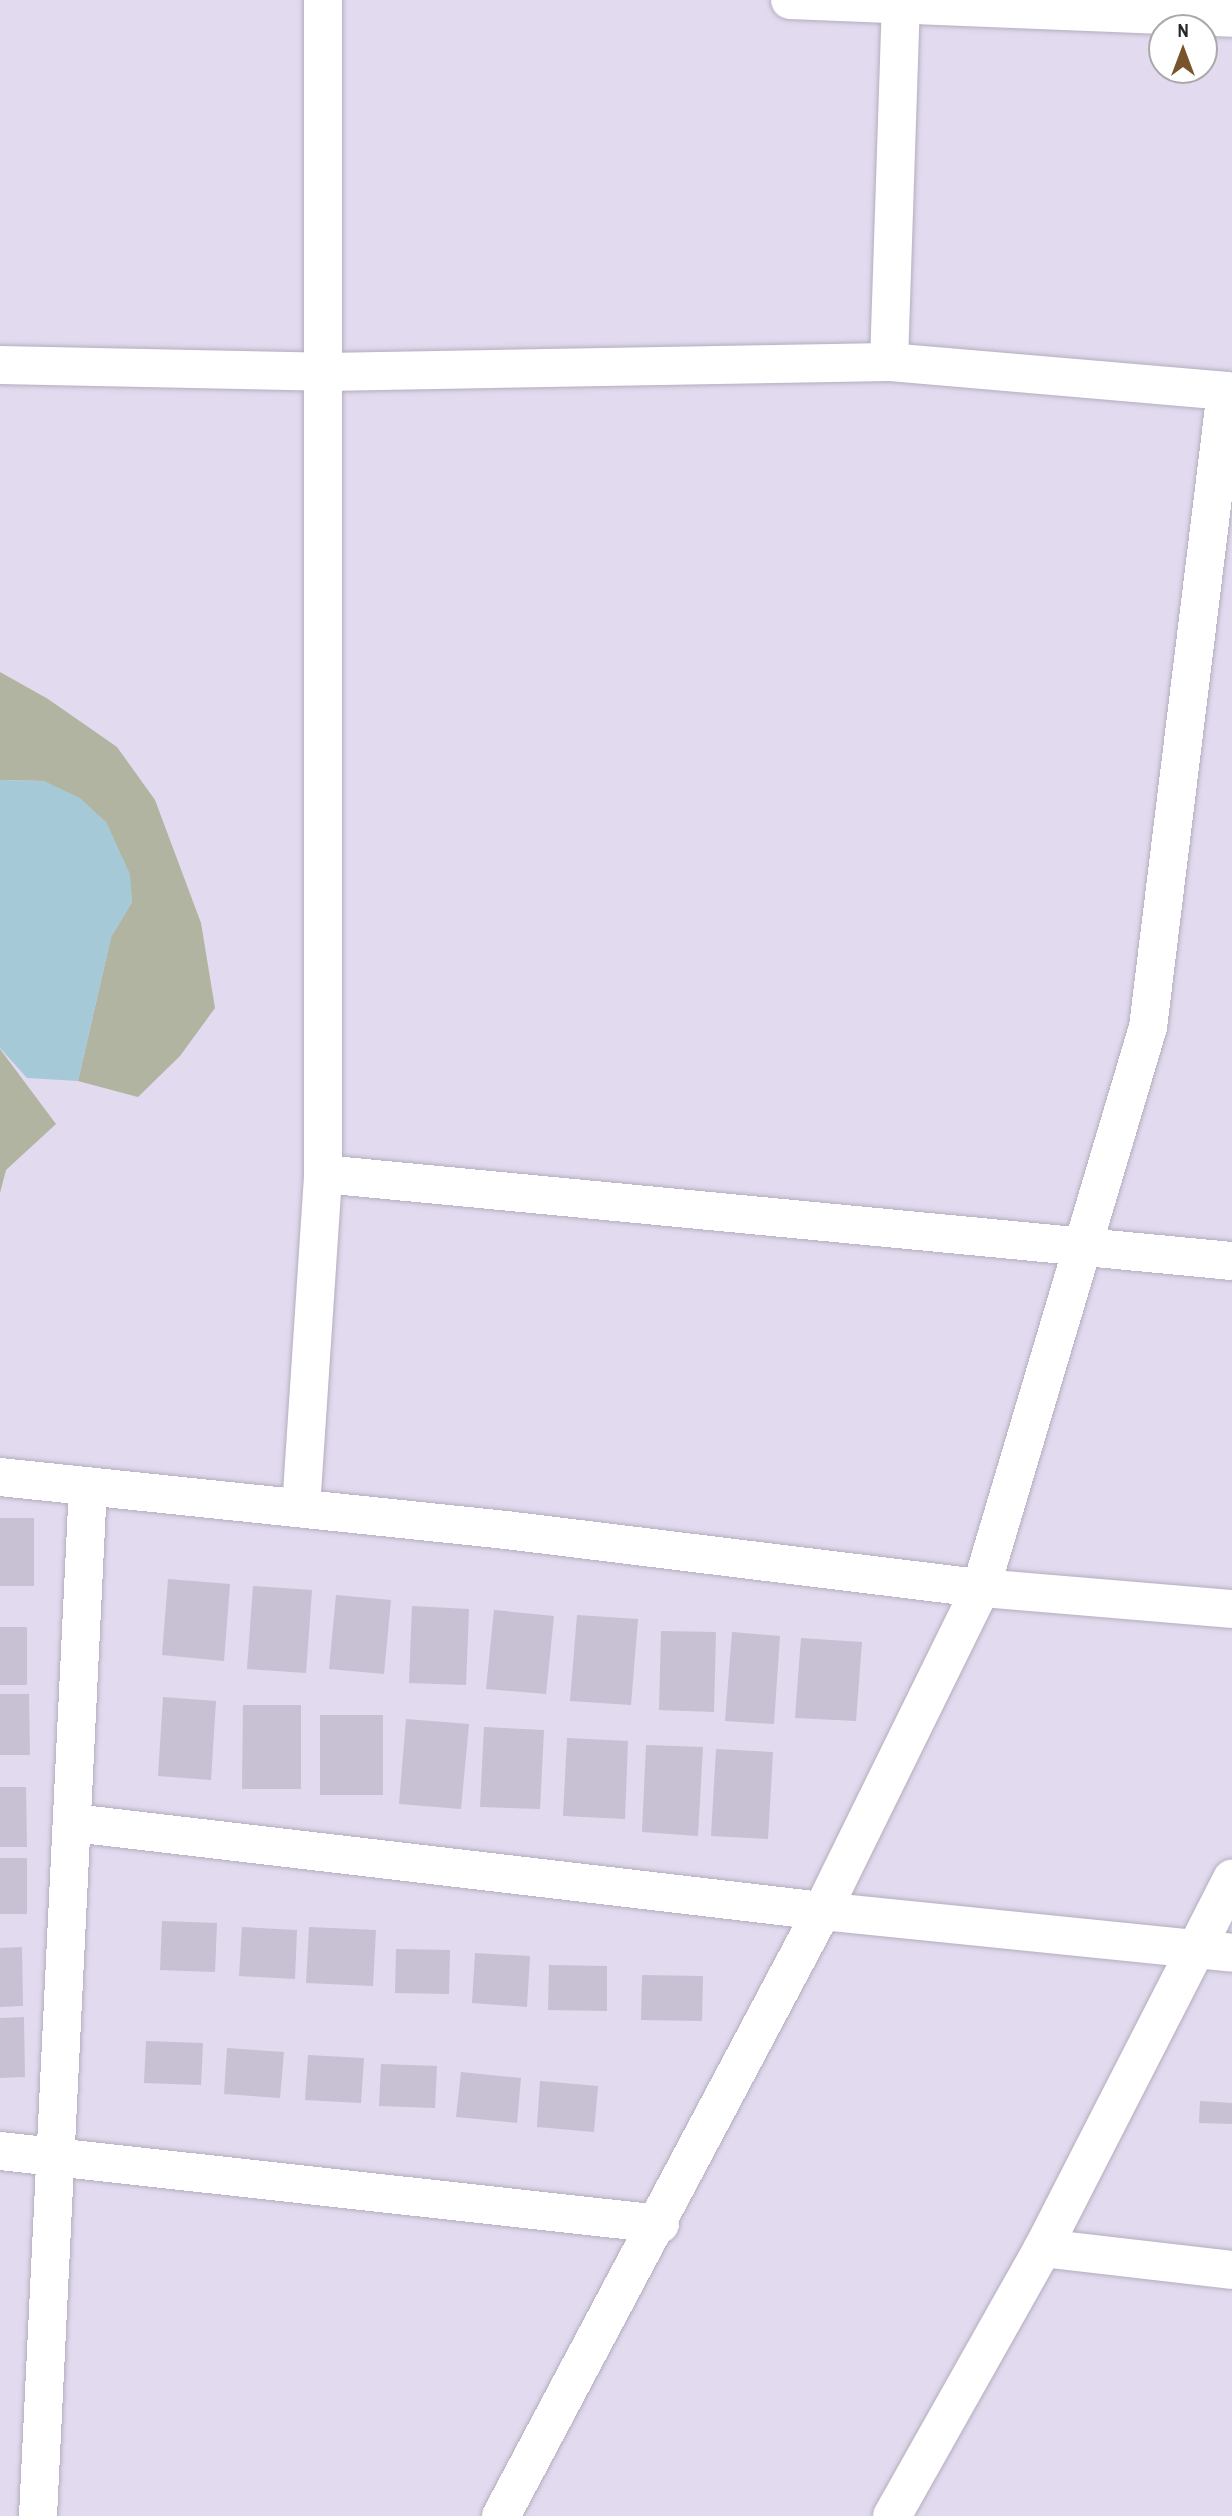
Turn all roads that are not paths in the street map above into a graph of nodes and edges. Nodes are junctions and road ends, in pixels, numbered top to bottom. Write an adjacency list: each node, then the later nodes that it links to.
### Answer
1 (323, 0): 7 (street)
2 (790, 0): 3 (street)
3 (901, 1): 4 (street); 5 (street)
4 (1232, 18)
5 (889, 362): 7 (street); 8 (street)
6 (0, 365): 7 (street)
7 (325, 372): 9 (street)
8 (1229, 391): 10 (street)
9 (323, 1174): 10 (street); 14 (street)
10 (1085, 1246): 11 (street); 15 (street)
11 (1232, 1261)
12 (0, 1477): 13 (street)
13 (88, 1487): 14 (street); 17 (street)
14 (301, 1508): 15 (street)
15 (981, 1588): 16 (street); 19 (street)
16 (1232, 1609)
17 (74, 1823): 19 (street); 22 (street)
18 (1232, 1879): 20 (street)
19 (822, 1911): 20 (street); 23 (street)
20 (1214, 1951): 24 (street)
21 (0, 2151): 22 (street)
22 (57, 2156): 23 (street); 26 (street)
23 (660, 2224): 27 (street)
24 (1043, 2248): 25 (street); 28 (street)
25 (1232, 2270)
26 (38, 2516)
27 (501, 2516)
28 (892, 2516)

